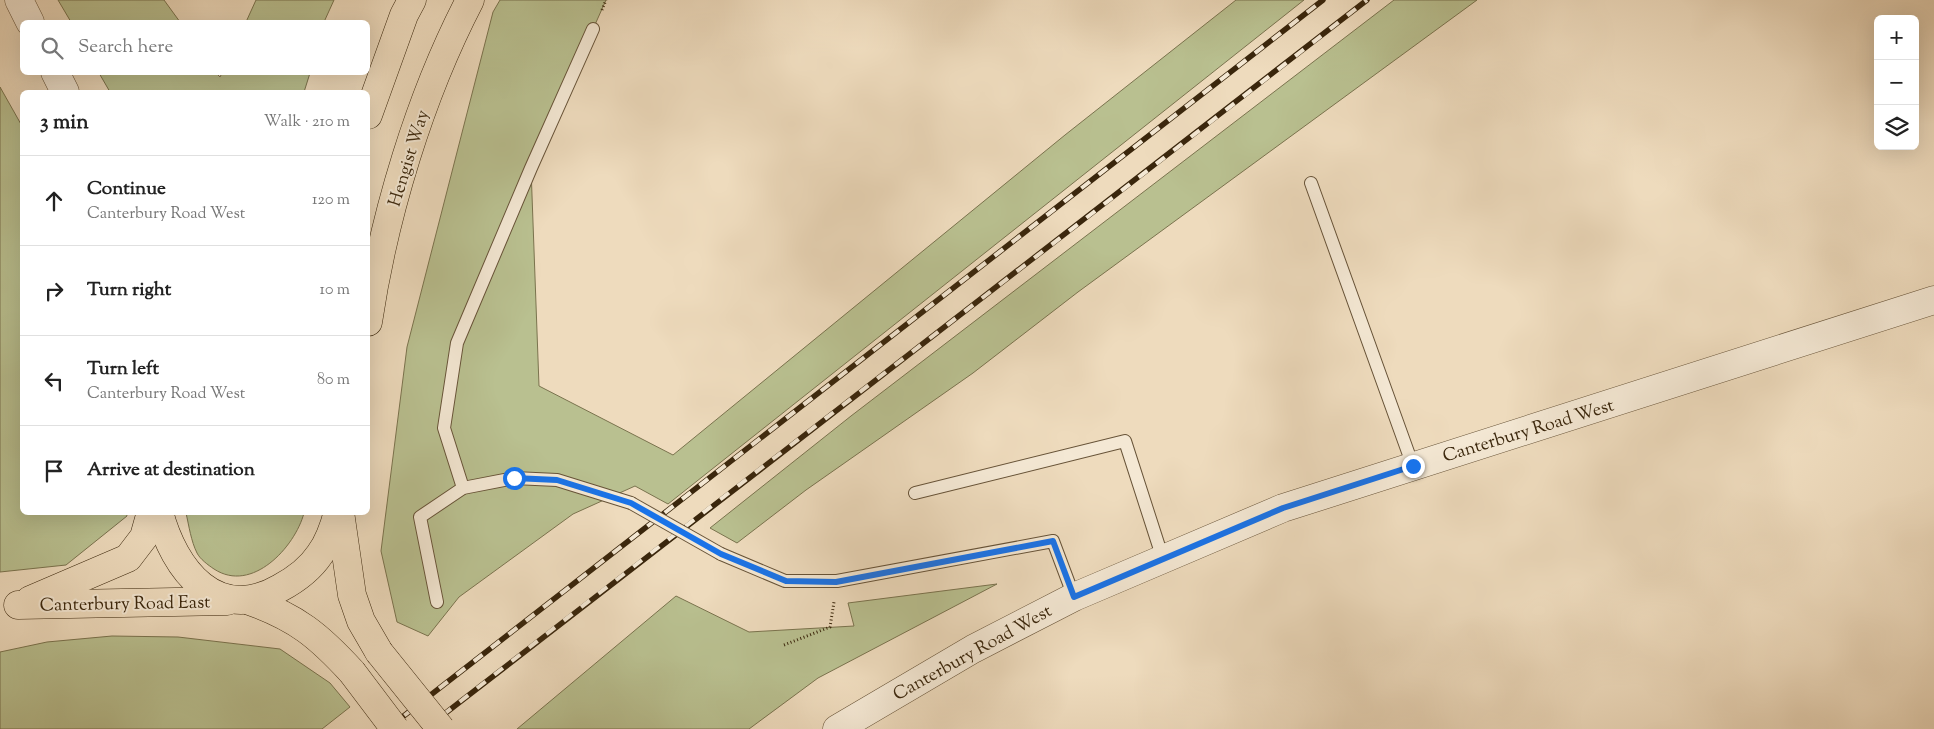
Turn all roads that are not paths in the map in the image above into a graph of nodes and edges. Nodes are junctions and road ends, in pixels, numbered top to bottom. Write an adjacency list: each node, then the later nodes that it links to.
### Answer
1 (19, 0): 4 (street)
2 (412, 0): 8 (main road)
3 (470, 0): 11 (main road, Hengist Way)
4 (29, 20)
5 (593, 29): 13 (lane)
6 (56, 75): 7 (street)
7 (64, 90)
8 (370, 110)
9 (1311, 183): 12 (lane)
10 (1934, 300): 12 (street, Canterbury Road West)
11 (370, 310)
12 (1413, 466): 19 (street, Canterbury Road West)
13 (463, 488): 20 (lane, bridge); 22 (lane)
14 (915, 493): 19 (lane)
15 (150, 515): 23 (main road, Canterbury Road East)
16 (161, 515): 21 (main road)
17 (338, 515): 21 (main road)
18 (339, 515): 25 (main road, bridge)
19 (1163, 559): 20 (street, Canterbury Road West)
20 (1074, 597): 26 (street, Canterbury Road West)
21 (242, 601): 23 (main road, Canterbury Road East); 24 (main road, Canterbury Road East, bridge)
22 (437, 602)
23 (9, 608)
24 (395, 729)
25 (441, 729)
26 (836, 729)

